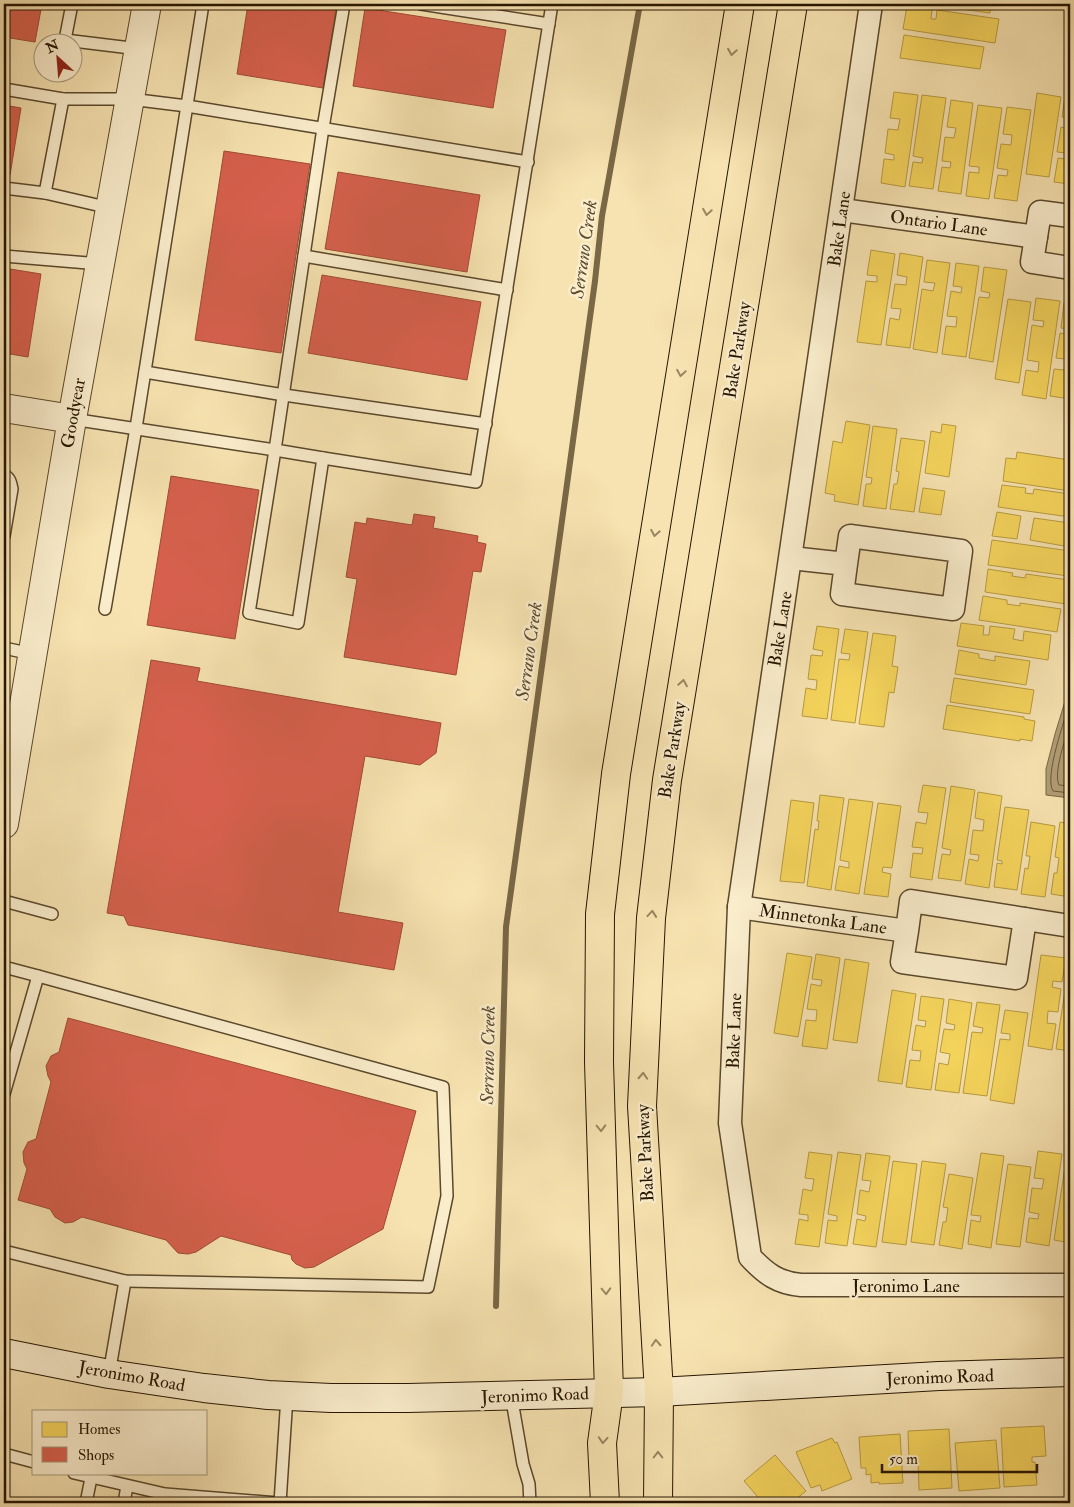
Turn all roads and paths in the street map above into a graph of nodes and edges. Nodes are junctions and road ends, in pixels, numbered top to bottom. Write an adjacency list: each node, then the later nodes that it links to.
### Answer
1 (72, 4): 11 (lane)
2 (147, 4): 11 (main road, Goodyear)
3 (203, 4): 15 (lane)
4 (344, 4): 16 (lane)
5 (421, 4): 10 (lane)
6 (552, 4): 10 (lane)
7 (740, 4): 61 (main road, one-way to 61)
8 (793, 4): 62 (main road, Bake Parkway, one-way to 8)
9 (871, 4): 21 (street, Bake Lane)
10 (549, 24): 17 (lane)
11 (139, 48): 14 (main road, Goodyear)
12 (4, 89): 13 (lane)
13 (63, 99): 14 (lane); 19 (lane)
14 (130, 99): 15 (lane); 20 (main road, Goodyear)
15 (187, 106): 16 (lane); 29 (lane)
16 (323, 128): 17 (lane); 25 (lane)
17 (528, 162): 28 (lane)
18 (4, 188): 19 (lane)
19 (45, 193): 20 (lane)
20 (110, 208): 26 (main road, Goodyear)
21 (842, 210): 23 (street, Ontario Lane); 39 (street, Bake Lane)
22 (1070, 216): 23 (street)
23 (1036, 237): 27 (street)
24 (4, 256): 26 (lane)
25 (304, 256): 28 (lane); 30 (lane)
26 (100, 264): 32 (main road, Goodyear)
27 (1070, 268)
28 (507, 290): 33 (lane)
29 (145, 372): 30 (lane); 34 (lane)
30 (284, 395): 33 (lane); 35 (lane)
31 (4, 408): 32 (main road)
32 (72, 419): 34 (lane); 43 (main road, Goodyear)
33 (486, 424): 36 (lane)
34 (136, 428): 35 (lane); 41 (lane)
35 (275, 450): 36 (lane); 36 (lane)
36 (323, 458)
37 (4, 475): 38 (lane)
38 (4, 536)
39 (791, 558): 40 (street); 46 (street, Bake Lane)
40 (846, 564): 40 (street)
41 (105, 609)
42 (4, 648): 43 (lane)
43 (32, 654): 44 (main road, Goodyear)
44 (4, 824)
45 (4, 901): 47 (lane)
46 (739, 907): 50 (street, Minnetonka Lane); 55 (street, Bake Lane)
47 (52, 914)
48 (1025, 919): 49 (street); 50 (street, Minnetonka Lane); 50 (street, Minnetonka Lane)
49 (1070, 926)
50 (907, 931)
51 (4, 967): 52 (lane)
52 (38, 976): 53 (lane); 56 (lane)
53 (4, 1094)
54 (4, 1252): 56 (lane)
55 (750, 1257): 57 (street, Jeronimo Lane)
56 (125, 1281): 60 (lane)
57 (1070, 1286)
58 (4, 1353): 60 (main road, Jeronimo Road)
59 (1070, 1372): 62 (main road, Jeronimo Road)
60 (110, 1374): 64 (main road, Jeronimo Road)
61 (609, 1392): 62 (main road, Jeronimo Road); 63 (main road, Jeronimo Road); 75 (main road, one-way to 75)
62 (658, 1392): 76 (main road, Bake Parkway, one-way to 62)
63 (511, 1395): 64 (main road, Jeronimo Road); 74 (lane)
64 (287, 1396): 73 (lane)
65 (4, 1454): 66 (lane)
66 (32, 1461)
67 (77, 1474): 68 (lane)
68 (91, 1478): 69 (lane); 71 (lane)
69 (127, 1486): 70 (lane); 72 (lane)
70 (164, 1499): 73 (lane)
71 (86, 1503)
72 (124, 1503)
73 (279, 1503)
74 (530, 1503)
75 (604, 1503)
76 (658, 1503)

